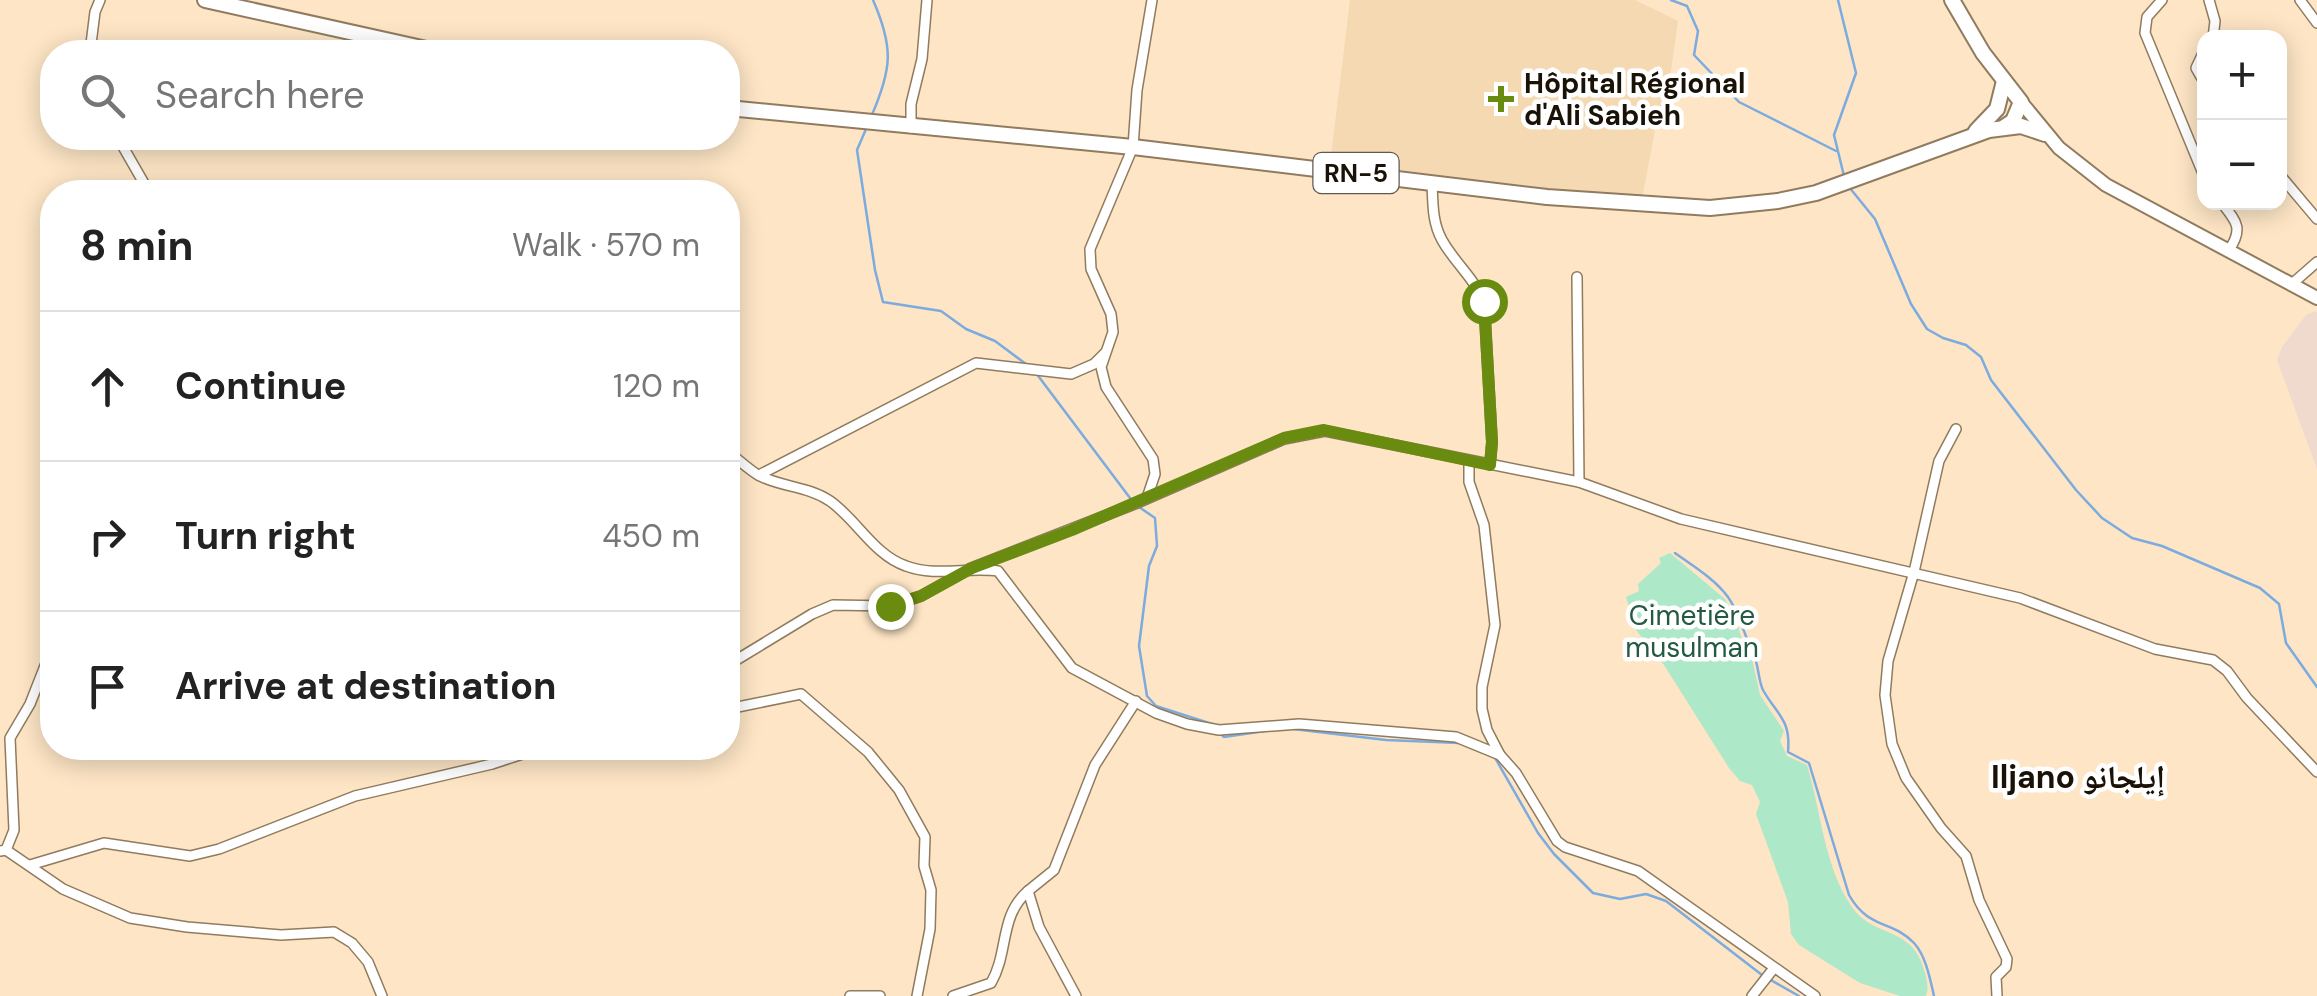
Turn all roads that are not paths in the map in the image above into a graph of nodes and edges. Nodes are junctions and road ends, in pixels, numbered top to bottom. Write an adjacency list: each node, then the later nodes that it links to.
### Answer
1 (100, 0): 11 (street)
2 (205, 0): 12 (main road)
3 (1152, 0): 20 (street)
4 (1952, 0): 13 (main road)
5 (2162, 0): 22 (street)
6 (2209, 0): 10 (street)
7 (2300, 0): 9 (street)
8 (926, 2): 16 (street)
9 (2317, 23)
10 (2214, 30)
11 (91, 40)
12 (386, 40)
13 (2004, 81): 14 (main road); 18 (main road)
14 (2021, 102): 17 (main road); 19 (main road)
15 (740, 109): 16 (main road, RN-5)
16 (910, 128): 20 (main road, RN-5)
17 (2003, 128): 18 (main road, RN-5); 19 (main road)
18 (1971, 134): 24 (main road, RN-5)
19 (2045, 134): 28 (main road)
20 (1133, 147): 24 (main road, RN-5); 33 (street)
21 (125, 150): 23 (street)
22 (2197, 159)
23 (142, 180)
24 (1432, 183): 37 (street)
25 (2287, 183): 27 (street)
26 (2226, 210): 28 (street)
27 (2317, 219)
28 (2229, 250): 31 (main road)
29 (2317, 262): 31 (street)
30 (1577, 277): 39 (street)
31 (2293, 283): 32 (main road)
32 (2317, 298)
33 (1106, 350): 38 (street); 40 (street)
34 (1956, 430): 42 (street)
35 (740, 460): 38 (street)
36 (1469, 462): 37 (street); 40 (street); 47 (street)
37 (1490, 465): 39 (street)
38 (759, 475): 41 (street)
39 (1579, 482): 42 (street)
40 (1146, 498): 41 (street)
41 (972, 568): 43 (street); 45 (street)
42 (1914, 572): 49 (street); 62 (street)
43 (740, 657)
44 (40, 679): 50 (street)
45 (1136, 701): 47 (street); 52 (street)
46 (740, 707): 57 (street)
47 (1500, 755): 53 (street)
48 (504, 760): 51 (street)
49 (2317, 772)
50 (3, 850): 51 (street)
51 (30, 865): 54 (street)
52 (1028, 891): 58 (street); 59 (street)
53 (1774, 968): 60 (street); 61 (street)
54 (382, 996)
55 (850, 996): 56 (street)
56 (880, 996)
57 (917, 996)
58 (954, 996)
59 (1076, 996)
60 (1752, 996)
61 (1816, 996)
62 (1997, 996)

